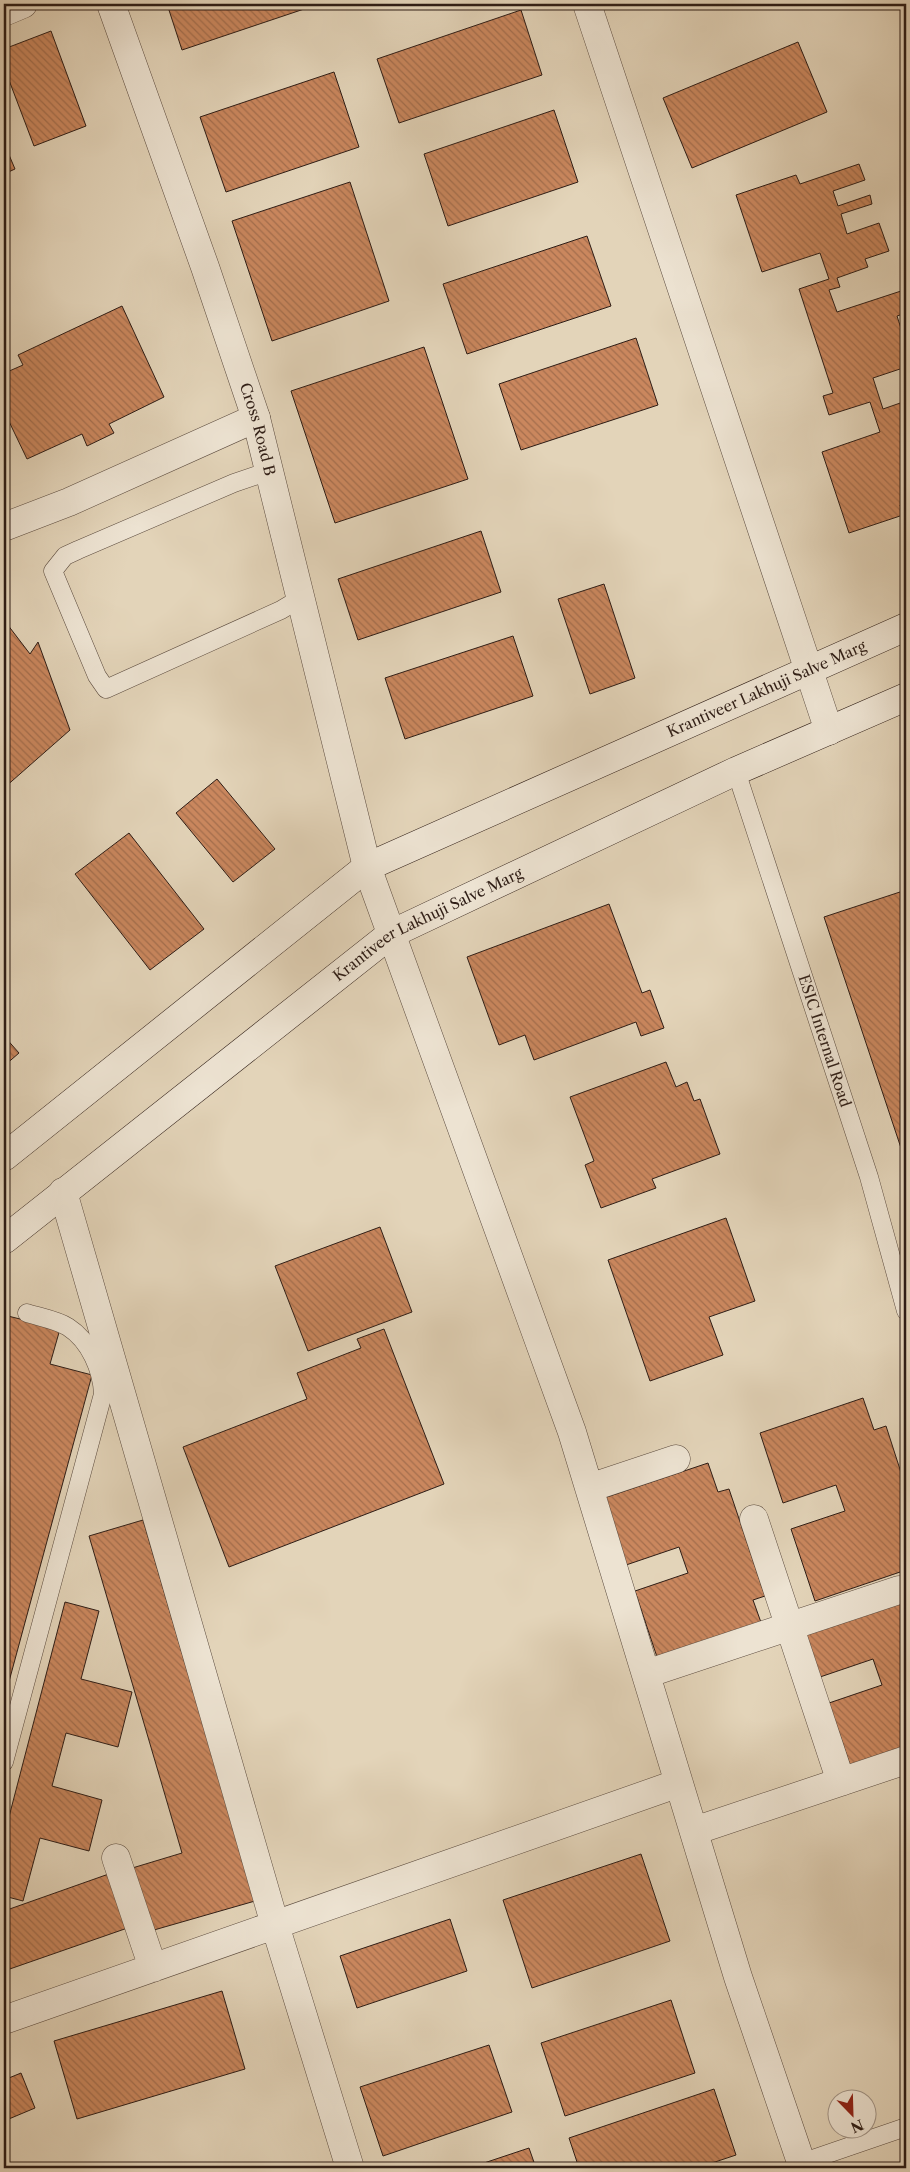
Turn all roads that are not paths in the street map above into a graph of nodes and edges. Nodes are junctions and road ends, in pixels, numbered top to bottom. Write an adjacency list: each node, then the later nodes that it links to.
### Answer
1 (22, 4): 4 (street)
2 (111, 4): 5 (street, Cross Road B)
3 (587, 4): 10 (street)
4 (4, 12)
5 (256, 418): 6 (street, Cross Road B); 7 (street)
6 (269, 471): 8 (street, Cross Road B); 8 (lane)
7 (4, 527)
8 (301, 598): 14 (street, Cross Road B)
9 (906, 627): 10 (street, Krantiveer Lakhuji Salve Marg)
10 (809, 669): 12 (street); 14 (street, Krantiveer Lakhuji Salve Marg)
11 (906, 697): 12 (street, Krantiveer Lakhuji Salve Marg)
12 (829, 731): 13 (street, Krantiveer Lakhuji Salve Marg)
13 (736, 771): 15 (street, Krantiveer Lakhuji Salve Marg); 19 (lane, ESIC Internal Road)
14 (367, 866): 15 (street, Cross Road B); 16 (street, Krantiveer Lakhuji Salve Marg)
15 (392, 934): 17 (street, Krantiveer Lakhuji Salve Marg); 22 (street, Cross Road B)
16 (4, 1157)
17 (63, 1192): 18 (street, Krantiveer Lakhuji Salve Marg); 33 (street)
18 (4, 1240)
19 (906, 1311)
20 (26, 1313): 28 (lane)
21 (676, 1460): 22 (street)
22 (589, 1488): 26 (street, Cross Road B)
23 (754, 1519): 25 (street)
24 (899, 1590): 25 (street)
25 (790, 1626): 26 (street); 29 (street)
26 (646, 1674): 30 (street, Cross Road B)
27 (906, 1760): 29 (street)
28 (4, 1762)
29 (842, 1782): 31 (street)
30 (679, 1783): 31 (street, Cross Road B); 33 (street)
31 (694, 1832): 37 (street, Cross Road B)
32 (116, 1858): 34 (street)
33 (275, 1925): 34 (street); 38 (street)
34 (153, 1968): 35 (street)
35 (4, 2020)
36 (906, 2127): 37 (lane)
37 (802, 2166)
38 (350, 2168)

